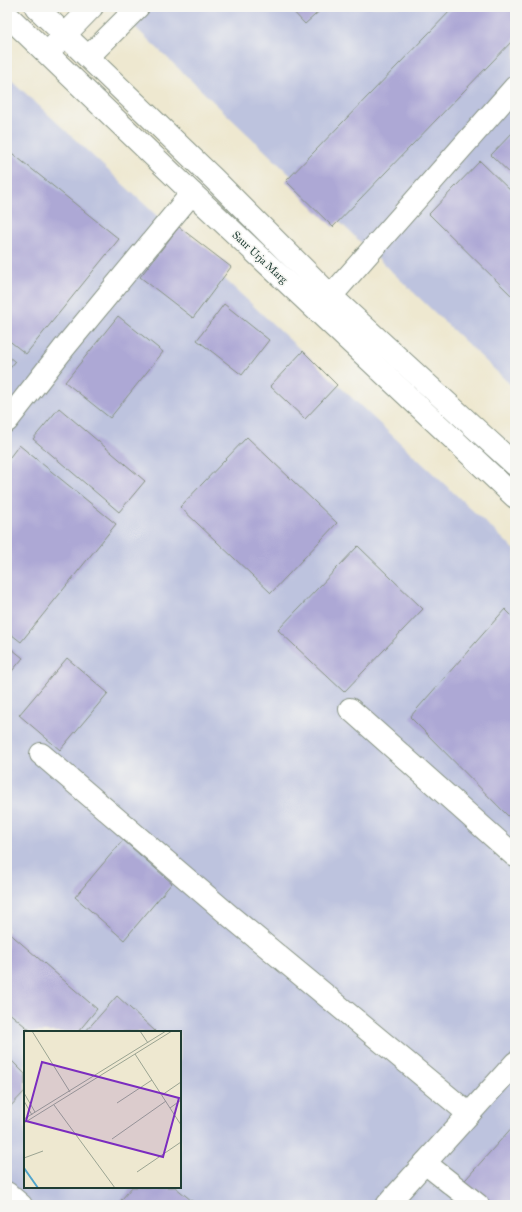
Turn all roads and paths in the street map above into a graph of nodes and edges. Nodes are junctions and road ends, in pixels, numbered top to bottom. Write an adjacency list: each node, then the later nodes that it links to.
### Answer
1 (36, 7): 5 (street, Saur Urja Marg)
2 (92, 7): 5 (street)
3 (138, 7): 7 (street)
4 (7, 15): 6 (street, Saur Urja Marg)
5 (65, 35): 6 (street); 7 (street, Saur Urja Marg)
6 (47, 52): 9 (street, Saur Urja Marg)
7 (88, 57): 10 (street, Saur Urja Marg)
8 (515, 87): 10 (street)
9 (192, 193): 11 (street); 13 (street, Saur Urja Marg)
10 (331, 296): 12 (street, Saur Urja Marg)
11 (7, 421)
12 (515, 465)
13 (515, 497)
14 (350, 709): 16 (street)
15 (41, 754): 18 (street)
16 (515, 856)
17 (513, 1068): 18 (street)
18 (469, 1114): 19 (street)
19 (425, 1163): 22 (street); 23 (street)
20 (7, 1193): 21 (street)
21 (21, 1205)
22 (387, 1205)
23 (478, 1205)

